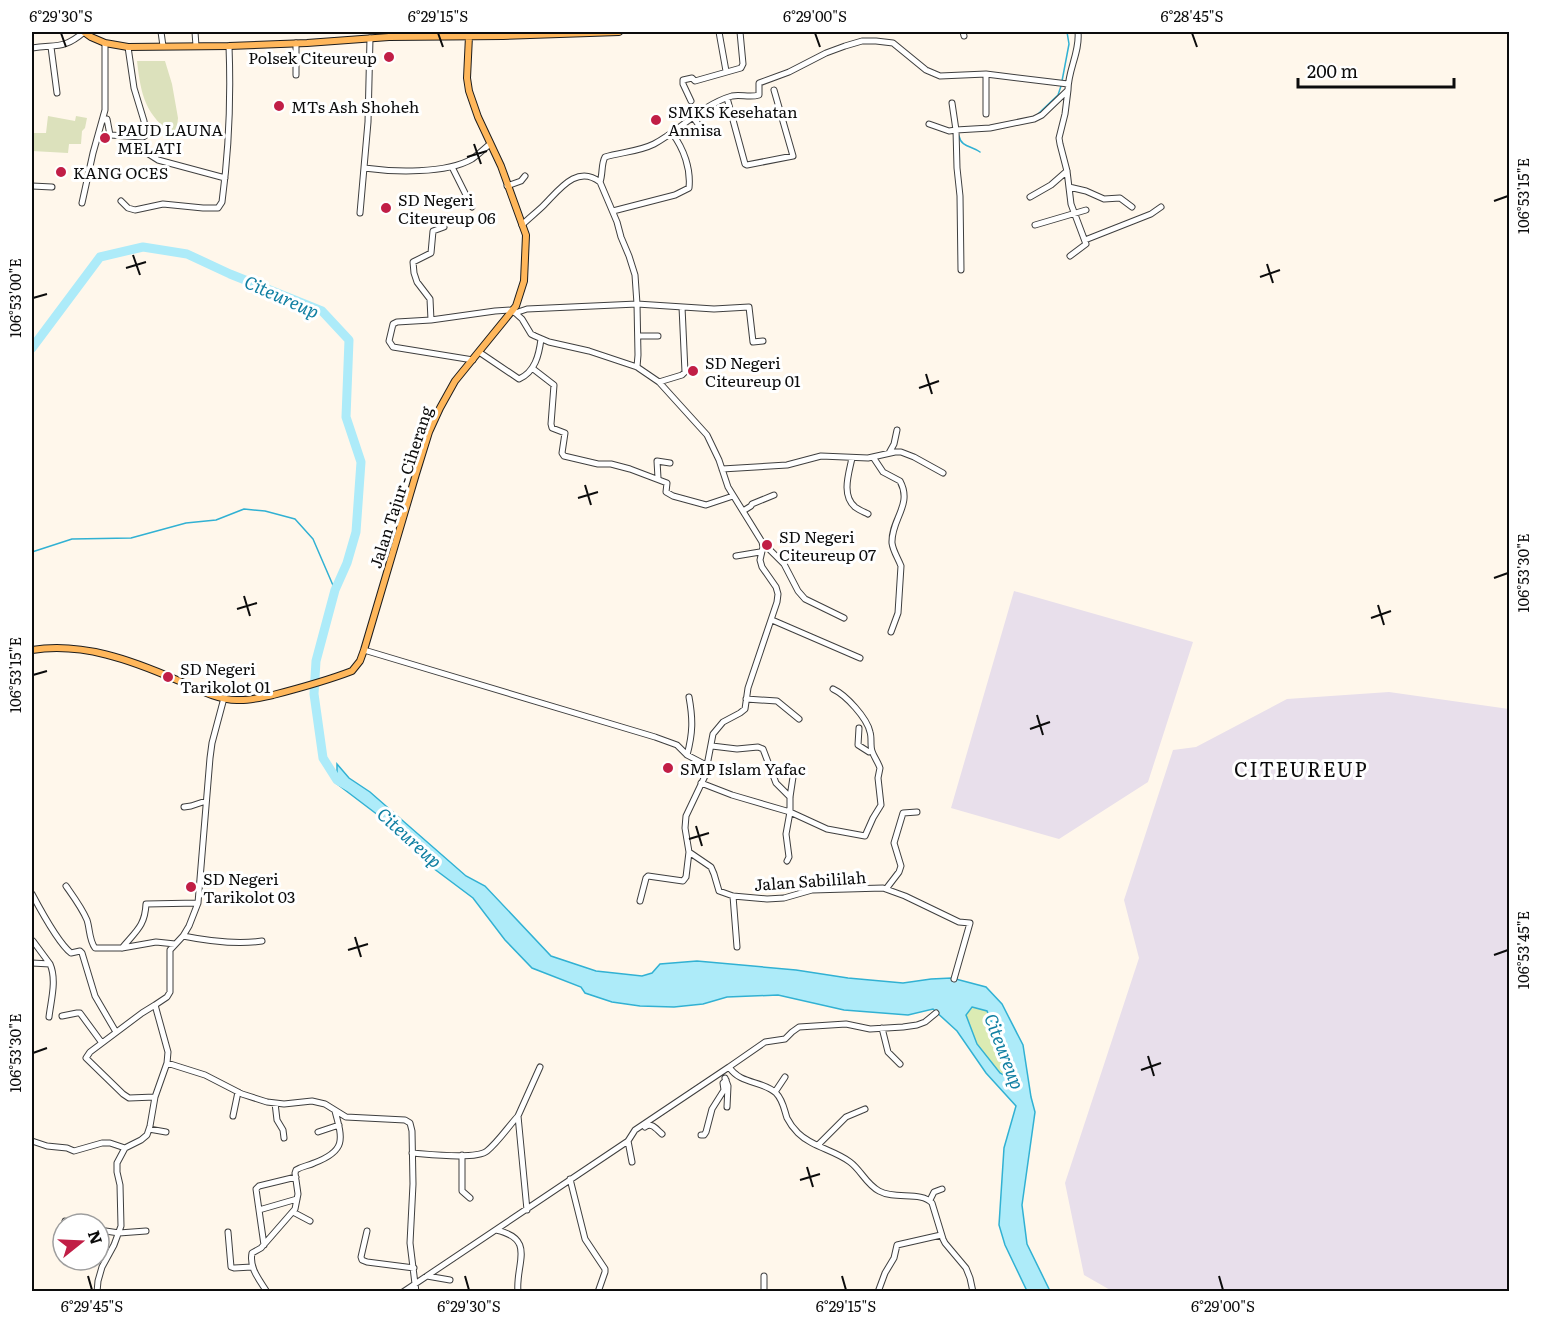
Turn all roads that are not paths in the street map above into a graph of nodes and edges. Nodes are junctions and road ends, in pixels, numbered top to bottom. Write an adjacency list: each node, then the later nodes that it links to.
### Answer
1 (84, 32): 13 (main road); 18 (street)
2 (160, 32): 15 (street)
3 (195, 32): 16 (street)
4 (619, 32): 8 (main road)
5 (719, 32): 20 (street)
6 (740, 32): 20 (street)
7 (1078, 32): 23 (street)
8 (560, 33): 11 (main road)
9 (386, 34): 10 (main road); 11 (main road)
10 (371, 35): 12 (main road); 39 (street)
11 (469, 36): 36 (main road, Jalan Tajur - Ciherang)
12 (296, 43): 17 (main road); 22 (street)
13 (105, 44): 14 (main road); 31 (street)
14 (128, 46): 15 (main road); 31 (street)
15 (163, 46): 16 (main road)
16 (196, 46): 17 (main road)
17 (229, 46): 42 (street)
18 (51, 47): 19 (street); 25 (street)
19 (32, 48)
20 (726, 71): 27 (street)
21 (986, 74): 23 (street); 26 (street); 29 (street)
22 (296, 75)
23 (1065, 85): 33 (street); 40 (street)
24 (774, 90): 26 (street)
25 (57, 93)
26 (727, 98): 30 (street)
27 (691, 101)
28 (952, 103): 33 (street)
29 (986, 114)
30 (693, 117): 34 (street); 35 (street)
31 (103, 120): 50 (street)
32 (929, 124): 33 (street)
33 (956, 130): 63 (street)
34 (703, 131)
35 (672, 133): 43 (street); 55 (street)
36 (490, 144): 38 (street); 39 (street); 45 (main road, Jalan Tajur - Ciherang)
37 (139, 148): 42 (street)
38 (452, 166): 39 (street); 51 (street)
39 (364, 167): 57 (street)
40 (1067, 171): 47 (street); 48 (street)
41 (525, 176): 45 (street)
42 (225, 178): 49 (street)
43 (600, 182): 55 (street); 58 (street)
44 (32, 186): 46 (street)
45 (507, 186): 58 (main road, Jalan Tajur - Ciherang)
46 (52, 187)
47 (1069, 187): 52 (street); 56 (street)
48 (1030, 197)
49 (121, 201)
50 (82, 203)
51 (472, 207)
52 (1132, 207)
53 (1161, 207): 61 (street)
54 (1086, 210): 56 (street)
55 (613, 211): 64 (street)
56 (1074, 212): 59 (street); 61 (street)
57 (360, 213)
58 (522, 225): 66 (main road, Jalan Tajur - Ciherang)
59 (1035, 225)
60 (444, 227): 67 (street)
61 (1085, 240): 62 (street)
62 (1070, 256)
63 (961, 270)
64 (637, 304): 65 (street); 66 (street); 68 (street)
65 (682, 307): 71 (street); 76 (street)
66 (513, 312): 67 (street); 70 (street); 72 (main road, Jalan Tajur - Ciherang)
67 (431, 320): 73 (street)
68 (638, 336): 69 (street); 74 (street)
69 (658, 336)
70 (542, 339): 74 (street); 75 (street)
71 (763, 341)
72 (479, 352): 73 (main road, Jalan Tajur - Ciherang); 75 (street)
73 (473, 360): 96 (main road, Jalan Tajur - Ciherang)
74 (637, 367): 76 (street)
75 (532, 368): 84 (street)
76 (659, 382): 82 (street)
77 (897, 430): 78 (street)
78 (889, 453): 79 (street); 83 (street)
79 (873, 457): 80 (street); 94 (street)
80 (852, 458): 82 (street); 88 (street)
81 (670, 463): 84 (street)
82 (722, 469): 86 (street)
83 (943, 473)
84 (658, 478): 86 (street)
85 (774, 495): 87 (street)
86 (733, 496): 87 (street)
87 (743, 511): 89 (street)
88 (868, 514)
89 (762, 542): 90 (street); 92 (street)
90 (760, 552): 91 (street); 93 (street)
91 (736, 556)
92 (844, 618)
93 (772, 620): 97 (street); 101 (street)
94 (891, 632)
95 (32, 650): 100 (main road)
96 (364, 650): 100 (main road, Jalan Tajur - Ciherang); 106 (street)
97 (860, 658)
98 (833, 689): 105 (street)
99 (689, 697): 106 (street)
100 (224, 698): 111 (street)
101 (746, 699): 102 (street); 104 (street)
102 (799, 719)
103 (859, 728): 105 (street)
104 (712, 746): 107 (street); 110 (street)
105 (872, 752): 113 (street)
106 (687, 755): 107 (street)
107 (708, 766): 109 (street)
108 (793, 777): 110 (street)
109 (701, 783): 113 (street); 115 (street)
110 (790, 796): 113 (street)
111 (206, 801): 112 (street); 122 (street)
112 (184, 807)
113 (790, 812): 116 (street)
114 (916, 812): 118 (street)
115 (689, 852): 120 (street, Jalan Sabililah); 121 (street)
116 (787, 861)
117 (66, 886): 127 (street)
118 (886, 889): 120 (street, Jalan Sabililah); 133 (street, Jalan Sabililah)
119 (32, 894): 130 (street)
120 (733, 896): 128 (street)
121 (640, 901)
122 (198, 903): 123 (street); 129 (street)
123 (183, 936): 125 (street); 126 (street)
124 (33, 941): 132 (street)
125 (262, 941)
126 (175, 944): 129 (street); 134 (street)
127 (93, 946): 129 (street); 130 (street)
128 (737, 947)
129 (122, 948)
130 (81, 951): 139 (street)
131 (32, 963): 132 (street)
132 (50, 964): 137 (street)
133 (954, 979)
134 (155, 1005): 139 (street); 141 (street)
135 (936, 1013): 138 (street)
136 (62, 1016): 140 (street)
137 (49, 1017)
138 (882, 1028): 142 (street); 144 (street)
139 (116, 1032): 140 (street)
140 (102, 1042): 150 (street)
141 (168, 1063): 148 (street); 150 (street)
142 (900, 1064)
143 (540, 1067): 156 (street)
144 (729, 1067): 145 (street); 149 (street)
145 (721, 1072): 147 (street); 164 (street)
146 (785, 1077): 149 (street)
147 (726, 1080): 152 (street); 162 (street)
148 (238, 1092): 151 (street); 155 (street)
149 (775, 1092): 166 (street)
150 (155, 1098): 158 (street)
151 (275, 1103): 154 (street); 163 (street)
152 (727, 1107)
153 (865, 1109): 166 (street)
154 (334, 1111): 157 (street); 168 (street)
155 (233, 1116)
156 (518, 1116): 169 (street); 178 (street)
157 (339, 1125): 160 (street); 171 (street)
158 (149, 1129): 159 (street); 167 (street)
159 (166, 1132)
160 (318, 1132)
161 (662, 1134): 164 (street)
162 (701, 1135)
163 (284, 1138)
164 (630, 1139): 170 (street); 172 (street)
165 (32, 1141): 167 (street)
166 (818, 1145): 176 (street)
167 (125, 1148): 186 (street)
168 (412, 1153): 169 (street); 190 (street)
169 (462, 1155): 174 (street)
170 (632, 1162)
171 (296, 1177): 175 (street); 177 (street)
172 (570, 1179): 178 (street); 200 (street)
173 (942, 1189): 176 (street)
174 (470, 1198)
175 (297, 1199): 177 (street); 179 (street)
176 (930, 1200): 187 (street)
177 (259, 1210): 188 (street)
178 (526, 1210): 181 (street)
179 (293, 1212): 180 (street); 188 (street)
180 (310, 1221)
181 (496, 1230): 191 (street); 199 (street)
182 (146, 1231): 186 (street)
183 (367, 1231): 190 (street)
184 (111, 1232): 186 (street)
185 (228, 1232): 189 (street)
186 (119, 1233): 195 (street)
187 (941, 1234): 202 (street); 203 (street)
188 (264, 1245): 189 (street)
189 (252, 1267): 196 (street)
190 (414, 1268): 194 (street)
191 (426, 1276): 193 (street); 194 (street)
192 (764, 1276): 201 (street)
193 (450, 1280)
194 (415, 1283): 197 (street); 198 (street)
195 (97, 1292)
196 (267, 1292)
197 (403, 1292)
198 (416, 1292)
199 (518, 1292)
200 (598, 1292)
201 (764, 1292)
202 (878, 1292)
203 (973, 1292)

